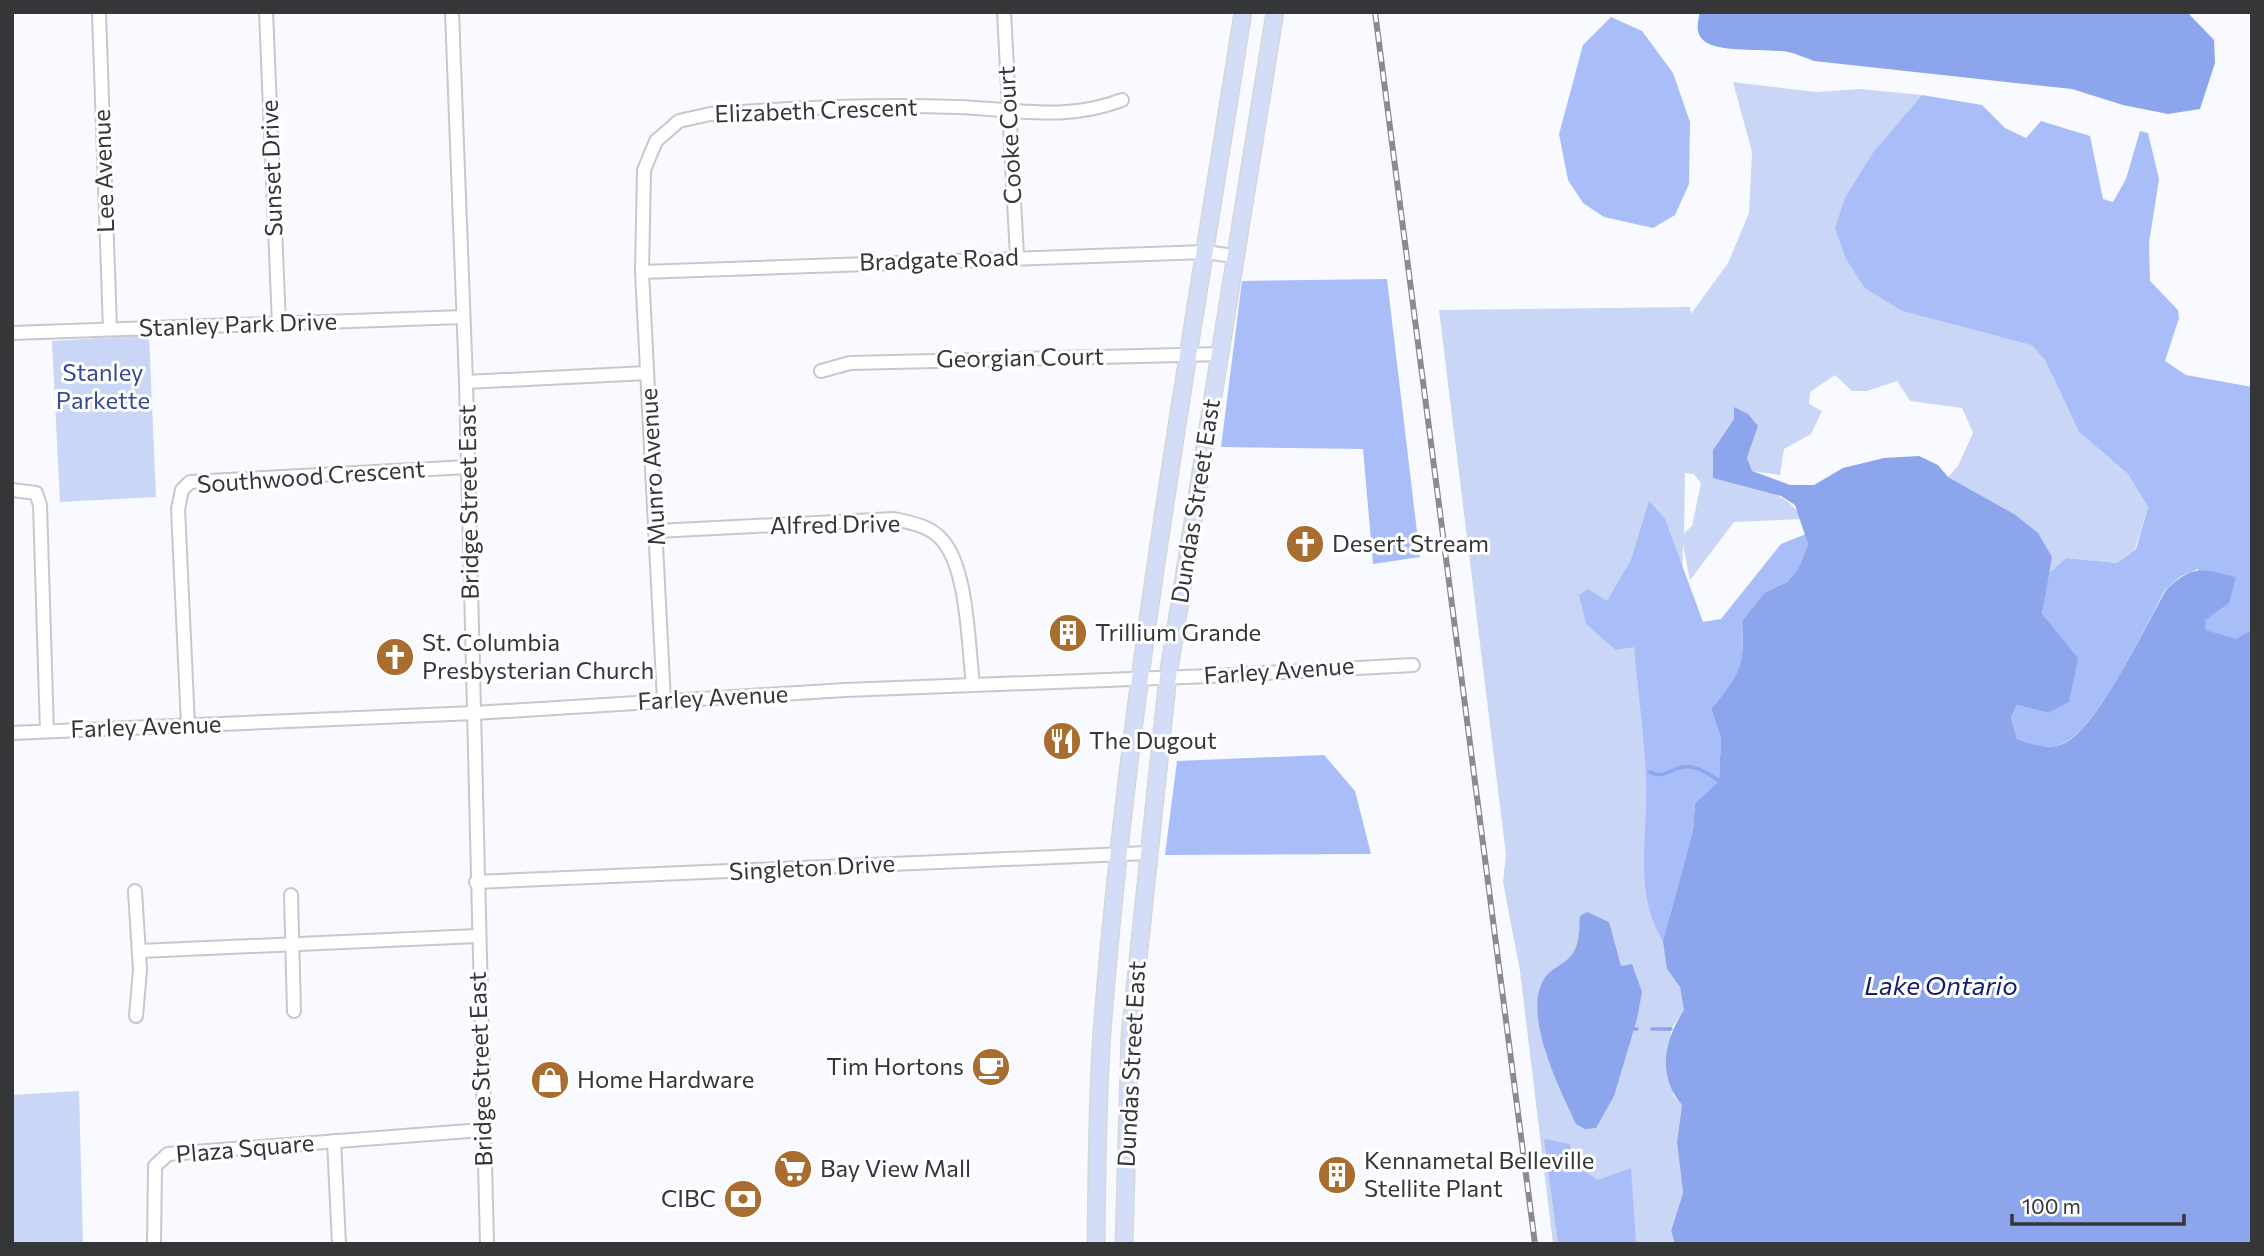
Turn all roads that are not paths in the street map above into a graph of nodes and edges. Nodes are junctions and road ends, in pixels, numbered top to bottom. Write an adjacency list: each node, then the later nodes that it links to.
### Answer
1 (99, 12): 16 (street, Lee Avenue)
2 (266, 12): 15 (street, Sunset Drive)
3 (452, 12): 14 (street, Bridge Street East)
4 (1004, 12): 9 (street, Cooke Court)
5 (1243, 12): 10 (main road, Dundas Street East)
6 (1249, 12): 7 (main road)
7 (1274, 13): 11 (main road, Dundas Street East)
8 (1122, 100): 9 (street, Elizabeth Crescent)
9 (1009, 111): 12 (street, Cooke Court); 13 (street, Elizabeth Crescent)
10 (1205, 252): 11 (street, Bradgate Road); 12 (street, Bradgate Road); 18 (main road, Dundas Street East)
11 (1234, 256): 19 (main road, Dundas Street East)
12 (1017, 257): 13 (street, Bradgate Road)
13 (642, 272): 21 (street, Elizabeth Crescent)
14 (463, 317): 15 (street, Stanley Park Drive); 22 (street, Bridge Street East)
15 (279, 324): 16 (street, Stanley Park Drive)
16 (110, 329): 17 (street, Stanley Park Drive)
17 (12, 333)
18 (1188, 354): 19 (street, Georgian Court); 20 (street, Georgian Court); 26 (main road, Dundas Street East)
19 (1220, 354): 27 (main road, Dundas Street East)
20 (821, 371)
21 (647, 373): 22 (street, Munro Avenue); 25 (street, Munro Avenue)
22 (466, 382): 23 (street, Bridge Street East)
23 (468, 467): 33 (street, Bridge Street East); 34 (street, Southwood Crescent)
24 (12, 490): 35 (street)
25 (657, 531): 31 (street, Alfred Drive); 32 (street, Munro Avenue)
26 (1151, 596): 27 (main road); 30 (main road, Dundas Street East)
27 (1180, 599): 29 (main road, Dundas Street East)
28 (1413, 665): 29 (street, Farley Avenue)
29 (1168, 676): 30 (street, Farley Avenue); 37 (main road, Dundas Street East)
30 (1140, 678): 31 (street, Farley Avenue); 38 (main road, Dundas Street East)
31 (973, 684): 32 (street, Farley Avenue)
32 (664, 701): 33 (street, Farley Avenue)
33 (474, 713): 34 (street, Farley Avenue); 39 (street, Bridge Street East)
34 (188, 725): 35 (street, Farley Avenue)
35 (47, 731): 36 (street, Farley Avenue)
36 (12, 733)
37 (1147, 853): 38 (street, Singleton Drive); 53 (main road, Dundas Street East)
38 (1118, 854): 39 (street, Singleton Drive); 52 (main road, Dundas Street East)
39 (476, 883): 42 (street, Bridge Street East)
40 (135, 891): 44 (street)
41 (291, 895): 43 (street)
42 (477, 936): 43 (street); 47 (street, Bridge Street East)
43 (290, 946): 44 (street); 45 (street)
44 (140, 951): 46 (street)
45 (294, 1011)
46 (136, 1016)
47 (482, 1130): 48 (street, Plaza Square); 51 (street, Bridge Street East)
48 (334, 1141): 49 (street, Plaza Square); 50 (street, Plaza Square)
49 (154, 1244)
50 (339, 1244)
51 (486, 1244)
52 (1096, 1244)
53 (1124, 1244)

